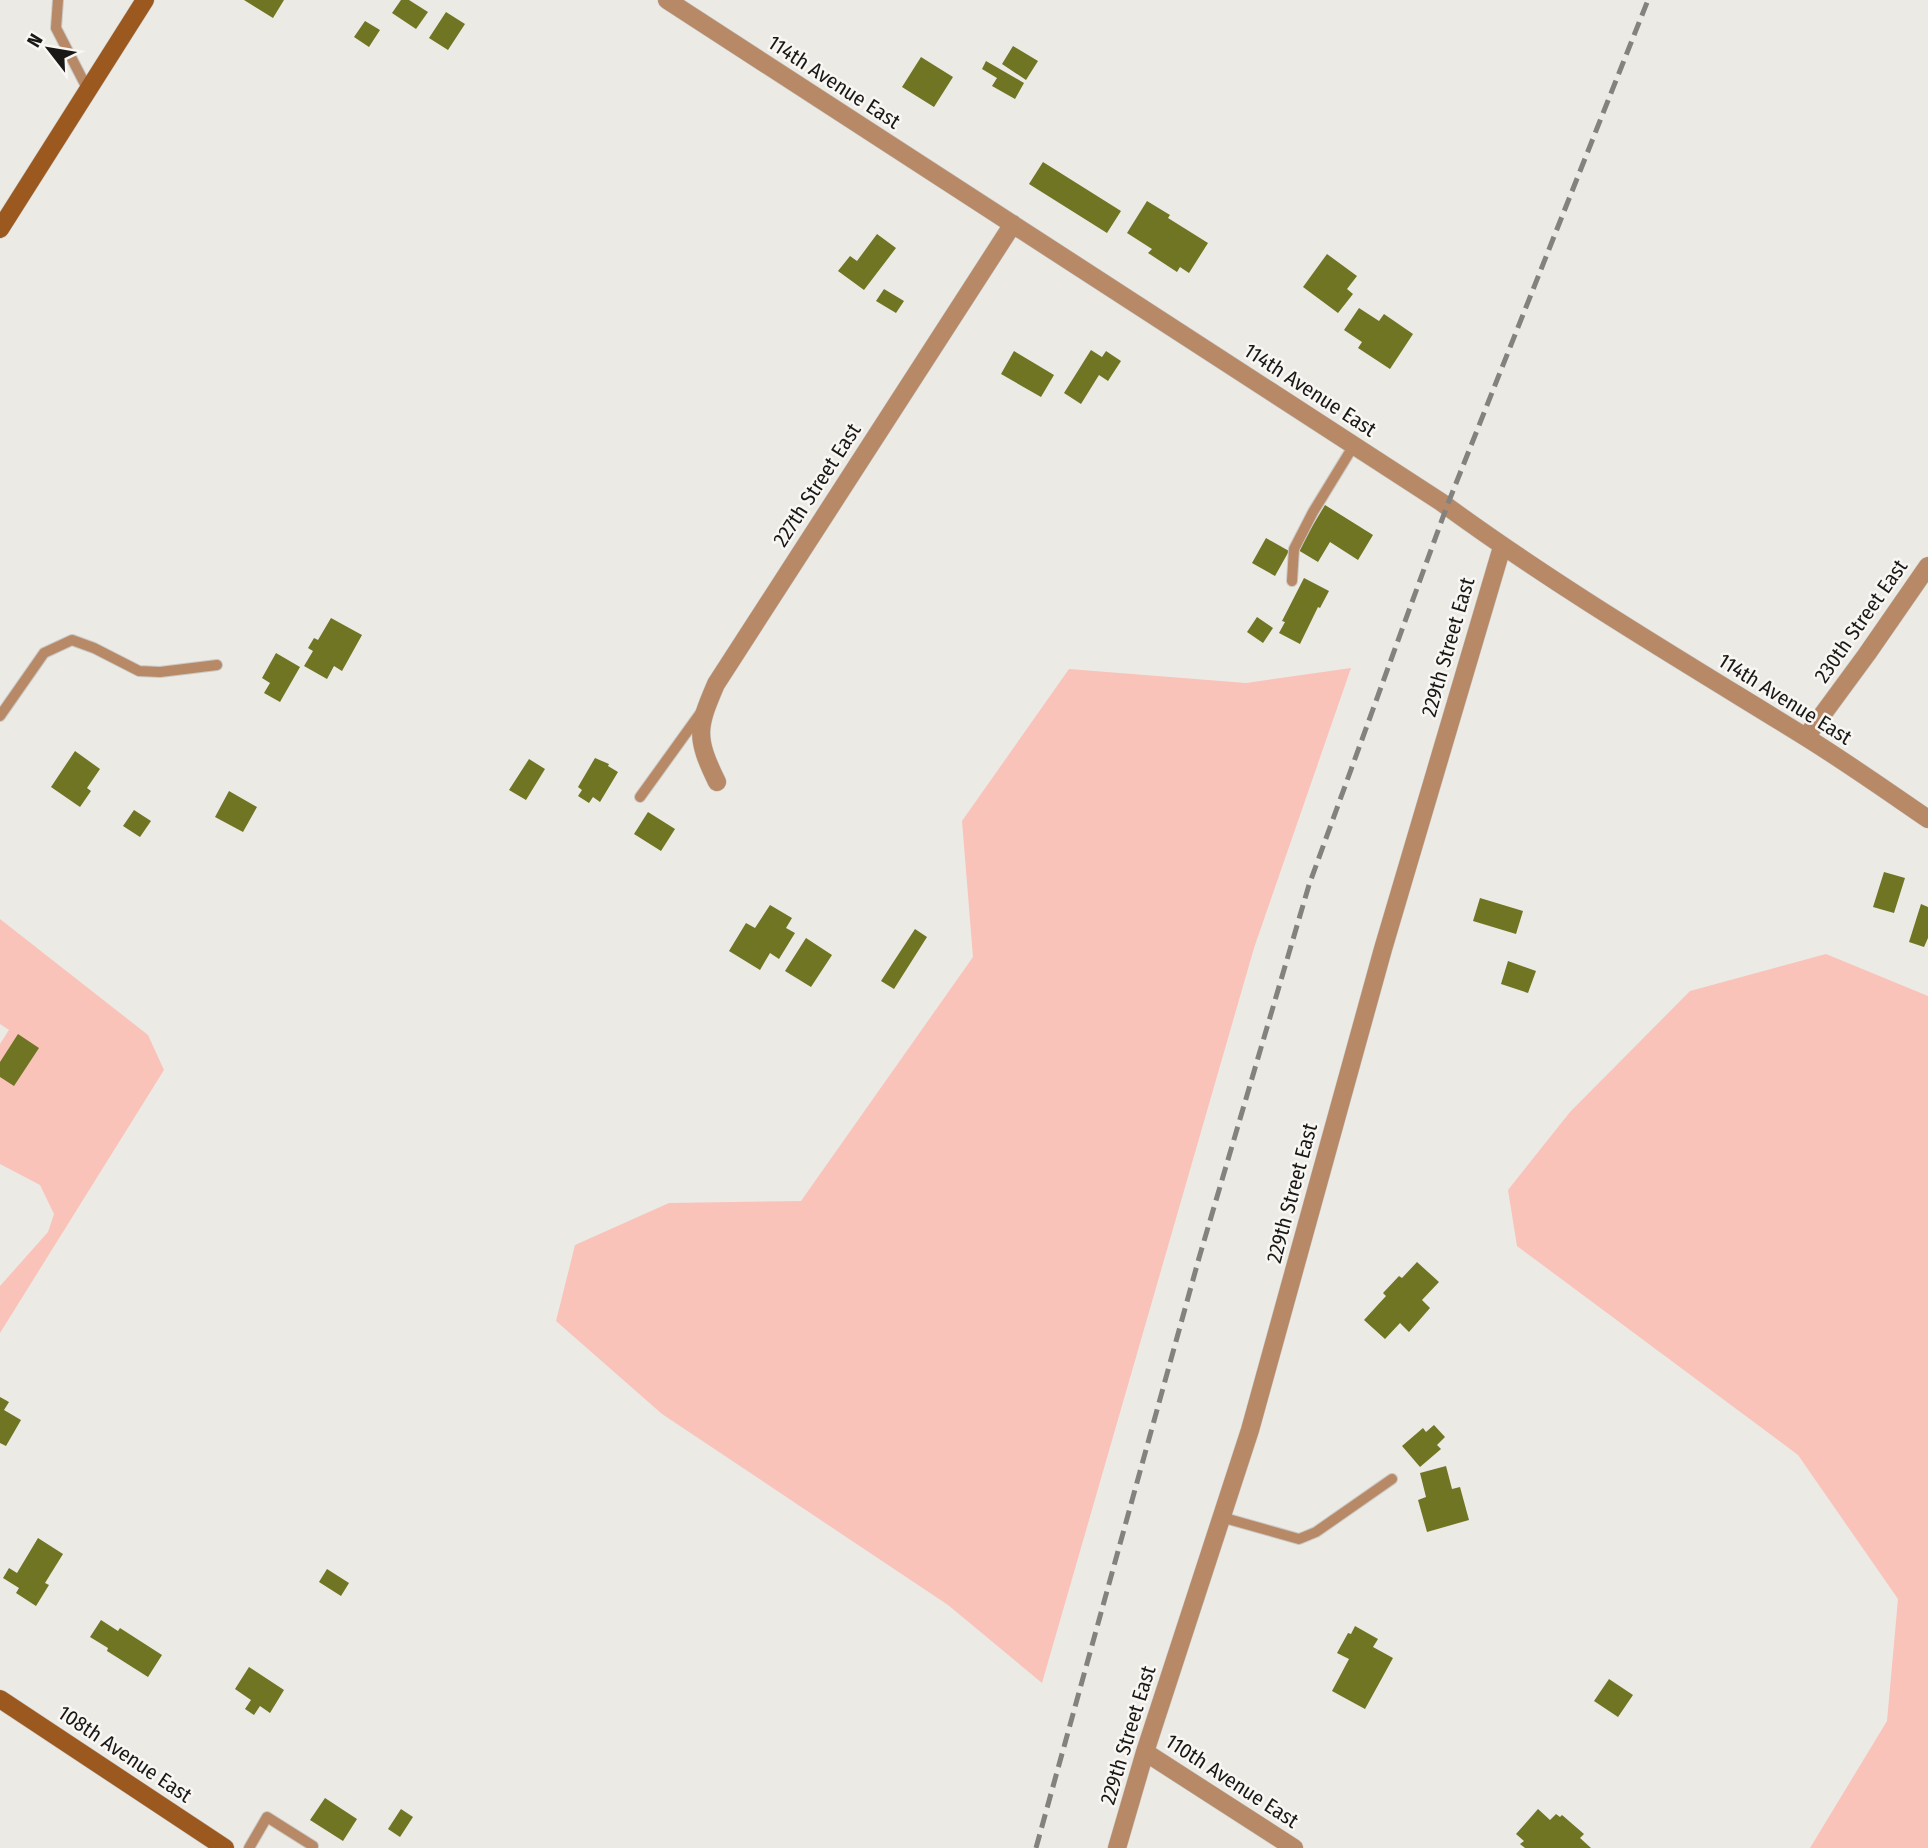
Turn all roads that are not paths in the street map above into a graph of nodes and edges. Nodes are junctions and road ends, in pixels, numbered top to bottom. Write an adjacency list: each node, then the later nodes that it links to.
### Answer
1 (58, 0): 4 (lane)
2 (145, 0): 4 (main road)
3 (667, 0): 5 (street, 114th Avenue East)
4 (88, 90): 6 (main road)
5 (1013, 224): 7 (street, 114th Avenue East); 12 (street, 227th Street East)
6 (0, 229)
7 (1354, 445): 8 (street, 114th Avenue East); 10 (lane)
8 (1502, 547): 14 (street, 114th Avenue East); 19 (street, 229th Street East)
9 (1928, 566): 14 (street, 230th Street East)
10 (1292, 581)
11 (217, 664): 13 (lane)
12 (708, 703): 15 (street, 227th Street East); 16 (lane)
13 (0, 716)
14 (1806, 737): 17 (street, 114th Avenue East)
15 (717, 782)
16 (640, 797)
17 (1928, 819)
18 (1392, 1479): 19 (lane)
19 (1221, 1517): 21 (street, 229th Street East)
20 (0, 1699): 23 (main road, 108th Avenue East)
21 (1145, 1752): 25 (street, 229th Street East); 26 (street, 110th Avenue East)
22 (313, 1846): 24 (lane)
23 (225, 1848)
24 (248, 1848)
25 (1117, 1848)
26 (1294, 1848)

